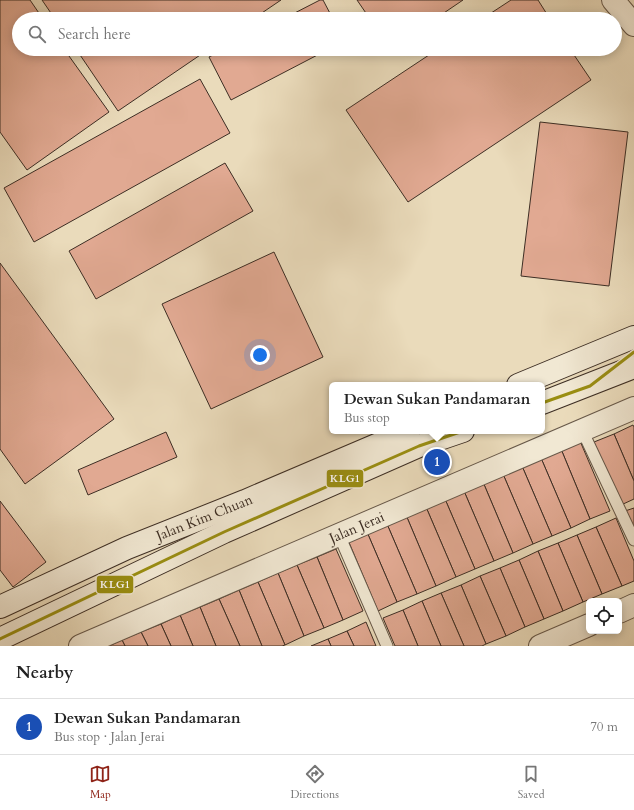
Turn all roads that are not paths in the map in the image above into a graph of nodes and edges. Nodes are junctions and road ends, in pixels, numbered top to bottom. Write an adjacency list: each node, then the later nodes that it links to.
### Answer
1 (613, 0): 2 (main road)
2 (634, 25)
3 (634, 337): 6 (main road)
4 (634, 352): 7 (main road)
5 (634, 368): 7 (main road)
6 (525, 382)
7 (590, 386): 8 (main road)
8 (545, 402)
9 (634, 408): 10 (main road, Jalan Jerai)
10 (582, 430): 13 (main road, Jalan Jerai); 14 (lane)
11 (402, 434): 16 (main road, Jalan Kim Chuan)
12 (454, 434): 19 (main road)
13 (339, 535): 20 (main road, Jalan Jerai); 21 (lane)
14 (634, 540)
15 (634, 605): 17 (main road)
16 (0, 607)
17 (622, 611)
18 (586, 626): 22 (main road)
19 (0, 639)
20 (85, 645)
21 (387, 646)
22 (540, 646)

